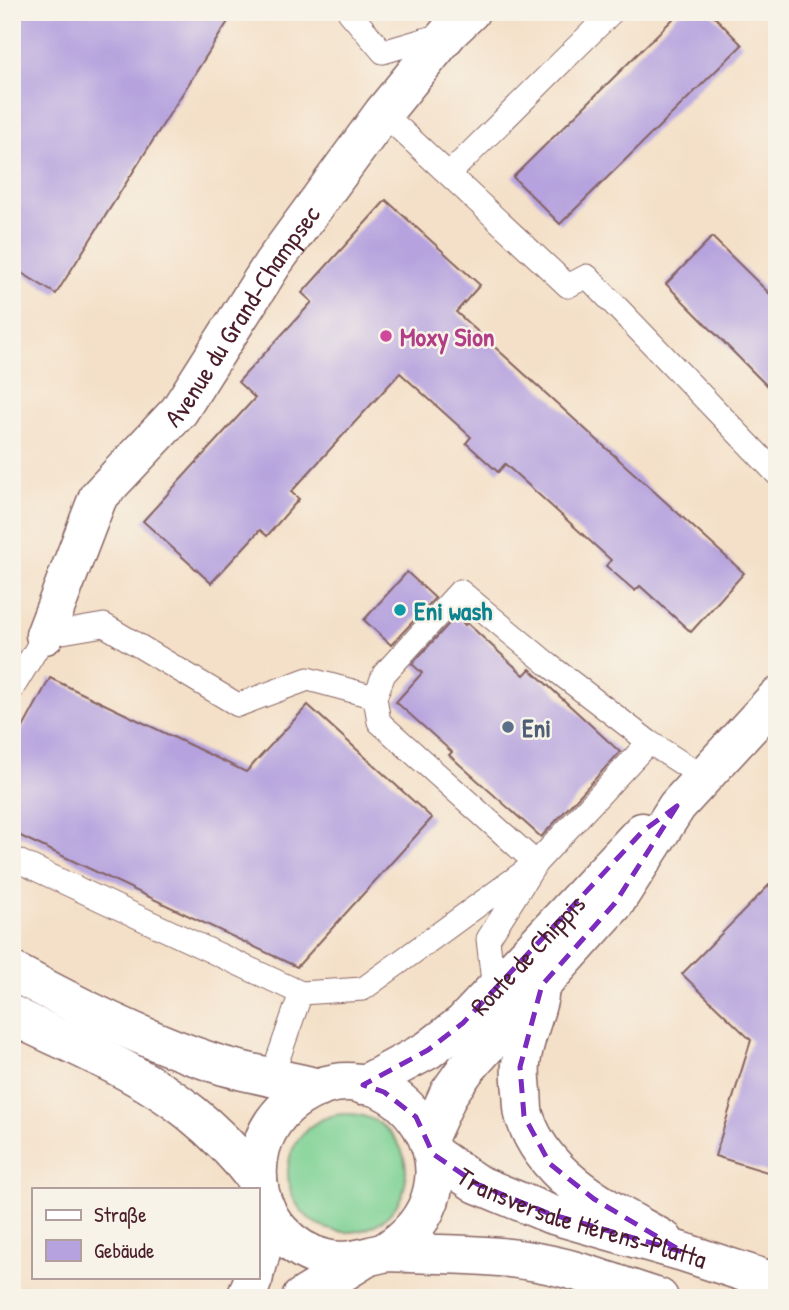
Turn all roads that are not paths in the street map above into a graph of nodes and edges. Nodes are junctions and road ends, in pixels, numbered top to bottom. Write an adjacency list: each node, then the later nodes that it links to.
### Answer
1 (349, 12): 3 (lane)
2 (612, 12): 5 (lane)
3 (460, 22): 4 (street, Avenue du Grand-Champsec)
4 (383, 113): 5 (lane); 7 (street, Avenue du Grand-Champsec)
5 (449, 174): 6 (lane)
6 (777, 474)
7 (45, 635): 8 (lane); 9 (lane)
8 (12, 689)
9 (375, 697): 11 (lane); 15 (lane)
10 (777, 697): 12 (street, Route de Chippis)
11 (649, 742): 12 (lane); 15 (lane)
12 (703, 777): 13 (street, Route de Chippis)
13 (677, 806): 17 (street, Route de Chippis); 18 (street, Route de Chippis)
14 (12, 858): 19 (lane)
15 (536, 863): 18 (lane); 19 (lane)
16 (12, 971): 21 (street)
17 (542, 985): 24 (street, Route de Chippis); 28 (street)
18 (494, 991): 22 (street, Route de Chippis)
19 (301, 993): 21 (lane)
20 (12, 1015): 25 (street)
21 (272, 1076): 23 (street)
22 (363, 1085): 23 (street); 24 (street)
23 (319, 1088): 27 (street)
24 (431, 1146): 28 (street, Transversale Hérens-Platta); 29 (street)
25 (257, 1188)
26 (259, 1191): 27 (street)
27 (262, 1196): 29 (street); 30 (street)
28 (684, 1252): 32 (street, Transversale Hérens-Platta)
29 (374, 1256): 34 (street); 35 (street, Transversale Hérens-Platta)
30 (259, 1259)
31 (254, 1278): 33 (street)
32 (777, 1283)
33 (246, 1298)
34 (302, 1298)
35 (659, 1298)

